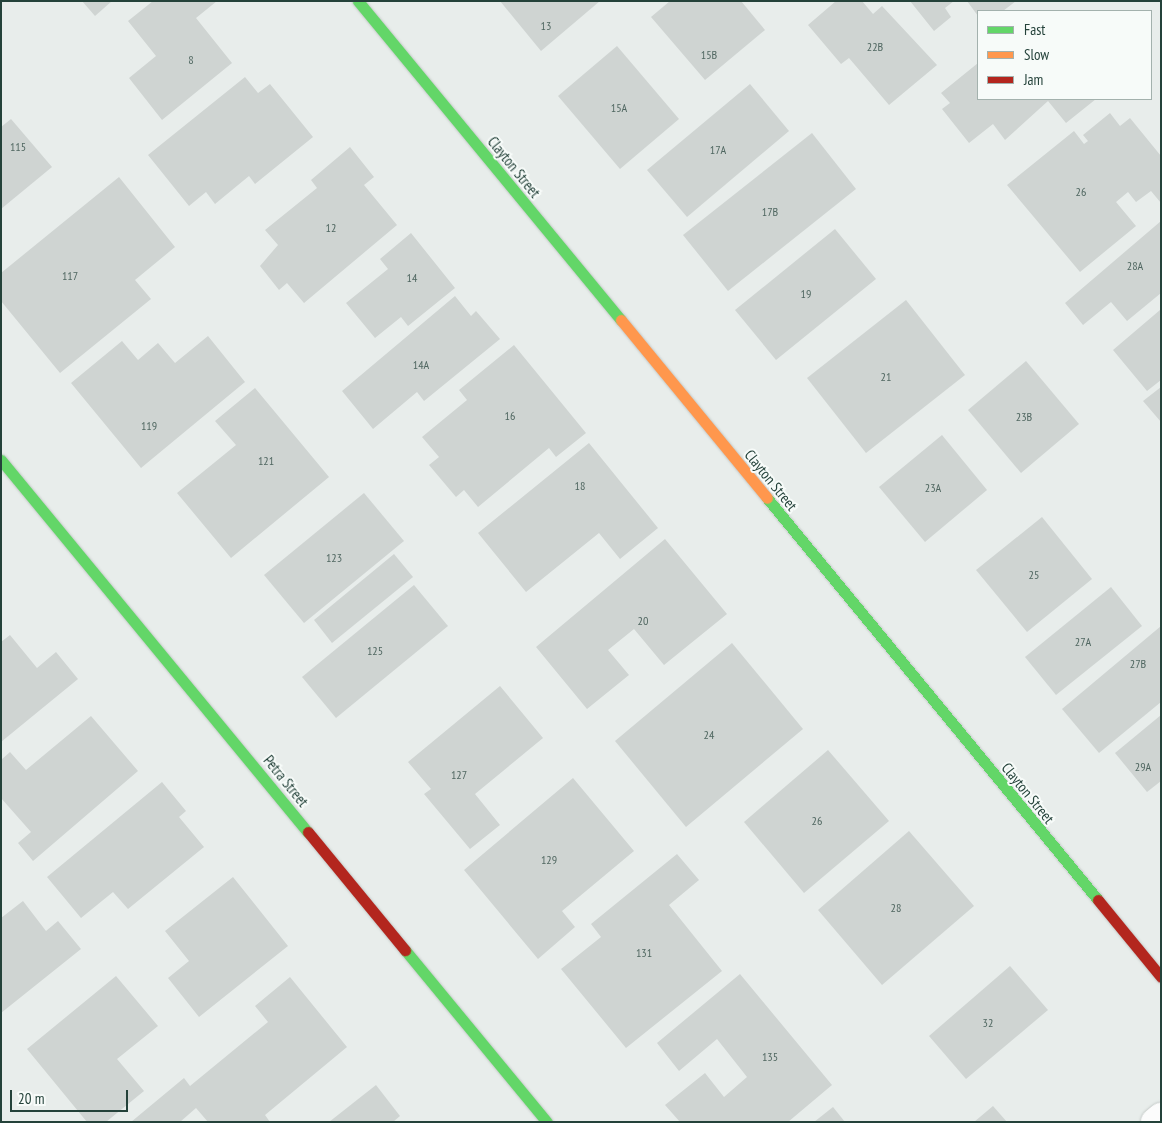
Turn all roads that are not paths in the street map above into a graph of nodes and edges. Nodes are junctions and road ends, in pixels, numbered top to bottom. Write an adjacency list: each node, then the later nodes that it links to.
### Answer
1 (358, 1): 3 (street, Clayton Street)
2 (1, 460): 5 (street, Petra Street)
3 (1161, 977)
4 (1161, 1117): 6 (street)
5 (547, 1122)
6 (1155, 1122)

